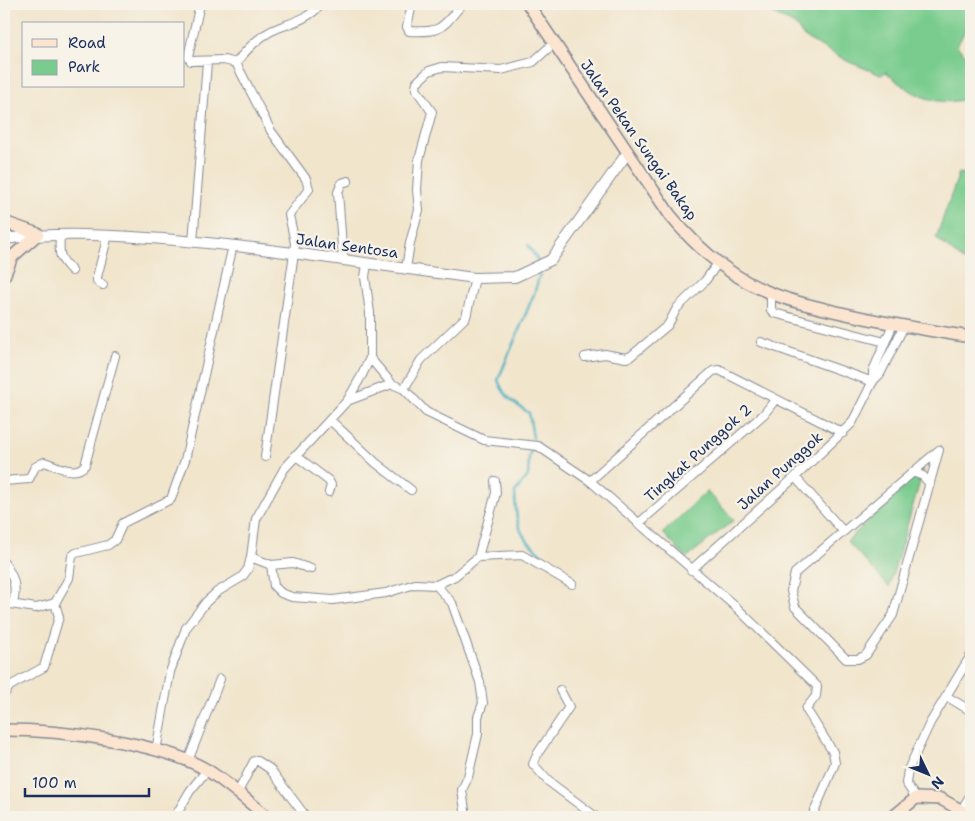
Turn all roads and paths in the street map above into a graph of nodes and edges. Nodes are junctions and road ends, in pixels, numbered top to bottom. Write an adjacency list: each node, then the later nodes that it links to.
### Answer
1 (200, 4): 7 (street)
2 (322, 4): 8 (street)
3 (412, 4): 4 (street)
4 (462, 4)
5 (528, 4): 6 (main road, Jalan Pekan Sungai Bakap)
6 (554, 43): 9 (main road, Jalan Pekan Sungai Bakap); 22 (street)
7 (207, 62): 8 (street); 16 (street)
8 (236, 63): 18 (street)
9 (628, 152): 20 (main road, Jalan Pekan Sungai Bakap); 25 (street, Jalan Sentosa)
10 (348, 180): 19 (street)
11 (4, 222): 12 (main road)
12 (38, 234): 13 (street, Jalan Sentosa); 15 (street, Jalan Sentosa); 24 (main road)
13 (60, 234): 14 (street, Jalan Sentosa); 23 (street)
14 (108, 235): 16 (street, Jalan Sentosa); 26 (street)
15 (4, 239)
16 (193, 242): 17 (street, Jalan Sentosa)
17 (233, 245): 18 (street, Jalan Sentosa); 66 (street)
18 (294, 253): 19 (street, Jalan Sentosa); 45 (street)
19 (343, 260): 21 (street, Jalan Sentosa)
20 (718, 263): 27 (main road, Jalan Pekan Sungai Bakap); 35 (street)
21 (367, 264): 22 (street, Jalan Sentosa); 36 (street)
22 (406, 269): 25 (street, Jalan Sentosa)
23 (72, 271)
24 (4, 276)
25 (475, 278): 39 (street)
26 (103, 285)
27 (771, 293): 28 (main road, Jalan Pekan Sungai Bakap); 30 (street)
28 (855, 316): 29 (main road, Jalan Pekan Sungai Bakap); 30 (street)
29 (898, 325): 31 (main road, Jalan Pekan Sungai Bakap); 33 (street, Jalan Punggok); 37 (street, Jalan Punggok)
30 (850, 331): 33 (street)
31 (971, 337)
32 (761, 342): 37 (street)
33 (885, 342): 37 (street, Jalan Punggok)
34 (115, 356): 48 (street)
35 (586, 357)
36 (370, 358): 38 (street); 41 (street)
37 (873, 382): 43 (street, Jalan Punggok)
38 (392, 384): 39 (street); 41 (street)
39 (404, 389): 50 (street)
40 (775, 400): 43 (street); 50 (street); 54 (street, Tingkat Punggok 2)
41 (347, 401): 42 (street)
42 (330, 420): 44 (street); 52 (street)
43 (843, 433): 47 (street, Jalan Punggok)
44 (295, 454): 53 (street); 56 (street)
45 (265, 458)
46 (913, 472): 51 (street); 51 (street); 55 (street)
47 (796, 477): 55 (street); 61 (street, Jalan Punggok)
48 (4, 480)
49 (495, 481): 57 (street)
50 (590, 482): 54 (street)
51 (930, 484): 55 (street)
52 (411, 490)
53 (329, 492)
54 (638, 524): 61 (street)
55 (843, 531)
56 (251, 557): 59 (street); 74 (street)
57 (478, 557): 62 (street); 63 (street)
58 (4, 563): 65 (street)
59 (271, 565): 60 (street); 63 (street)
60 (311, 569)
61 (691, 570): 88 (street)
62 (572, 584)
63 (436, 585): 86 (street)
64 (4, 604): 65 (street)
65 (13, 604): 66 (street)
66 (55, 604): 70 (street)
67 (971, 655): 71 (street)
68 (220, 679): 75 (street)
69 (560, 690): 87 (street)
70 (4, 694)
71 (946, 696): 72 (street); 79 (street)
72 (971, 711)
73 (4, 730): 74 (main road)
74 (156, 752): 75 (main road)
75 (188, 761): 76 (main road)
76 (207, 770): 77 (main road); 82 (street)
77 (238, 792): 80 (street); 83 (main road)
78 (971, 794): 81 (street)
79 (916, 798): 81 (main road); 89 (main road)
80 (299, 810): 84 (street); 85 (street)
81 (966, 813)
82 (175, 817)
83 (267, 817)
84 (293, 817)
85 (306, 817)
86 (466, 817)
87 (596, 817)
88 (812, 817)
89 (893, 817)

